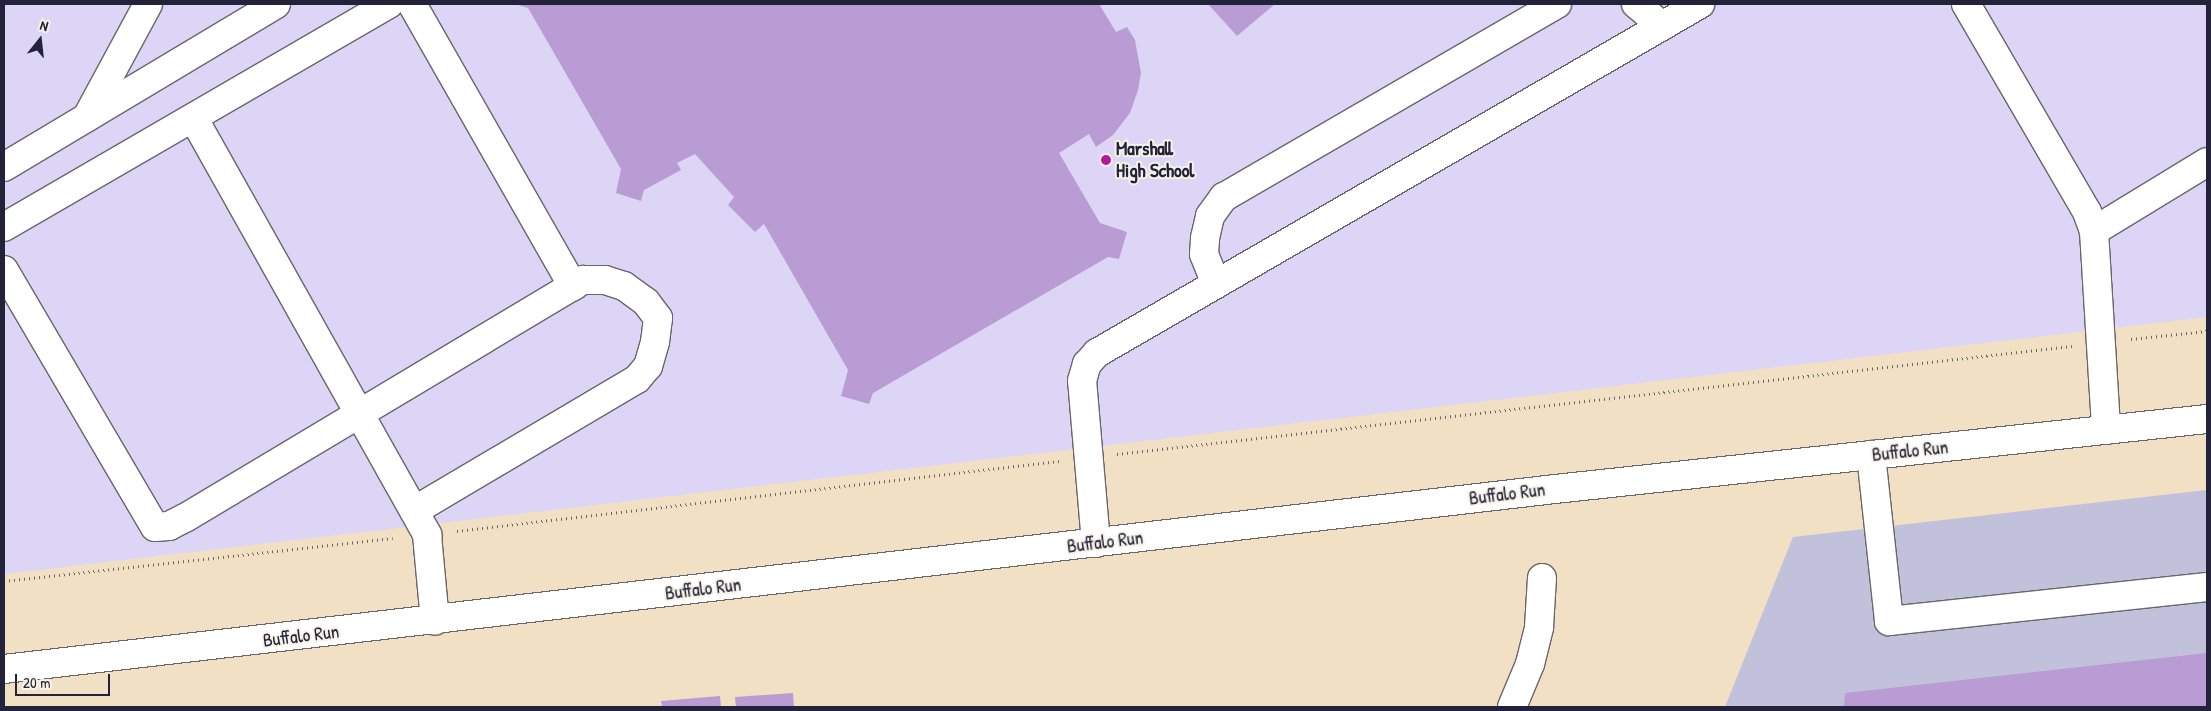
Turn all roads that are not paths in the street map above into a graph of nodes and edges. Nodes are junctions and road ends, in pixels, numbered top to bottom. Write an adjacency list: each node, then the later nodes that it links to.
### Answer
1 (148, 4): 10 (street)
2 (276, 4): 10 (street)
3 (389, 4): 11 (street)
4 (412, 4): 18 (street)
5 (1557, 4): 17 (street)
6 (1636, 4): 9 (street)
7 (1700, 4): 9 (street)
8 (1966, 4): 15 (street)
9 (1662, 26): 17 (street)
10 (87, 117): 13 (street)
11 (194, 120): 14 (street); 19 (street)
12 (2207, 162): 15 (street)
13 (4, 166)
14 (4, 227)
15 (2094, 231): 21 (street)
16 (4, 270): 19 (street)
17 (1216, 284): 24 (street)
18 (573, 286): 19 (street); 23 (street)
19 (359, 414): 23 (street)
20 (2207, 419): 21 (street, Buffalo Run)
21 (2106, 430): 22 (street, Buffalo Run)
22 (1870, 455): 24 (street, Buffalo Run); 26 (street)
23 (414, 511): 27 (street)
24 (1096, 543): 27 (street, Buffalo Run)
25 (1542, 578): 29 (street)
26 (2207, 587)
27 (435, 621): 28 (street, Buffalo Run)
28 (4, 669)
29 (1512, 707)

